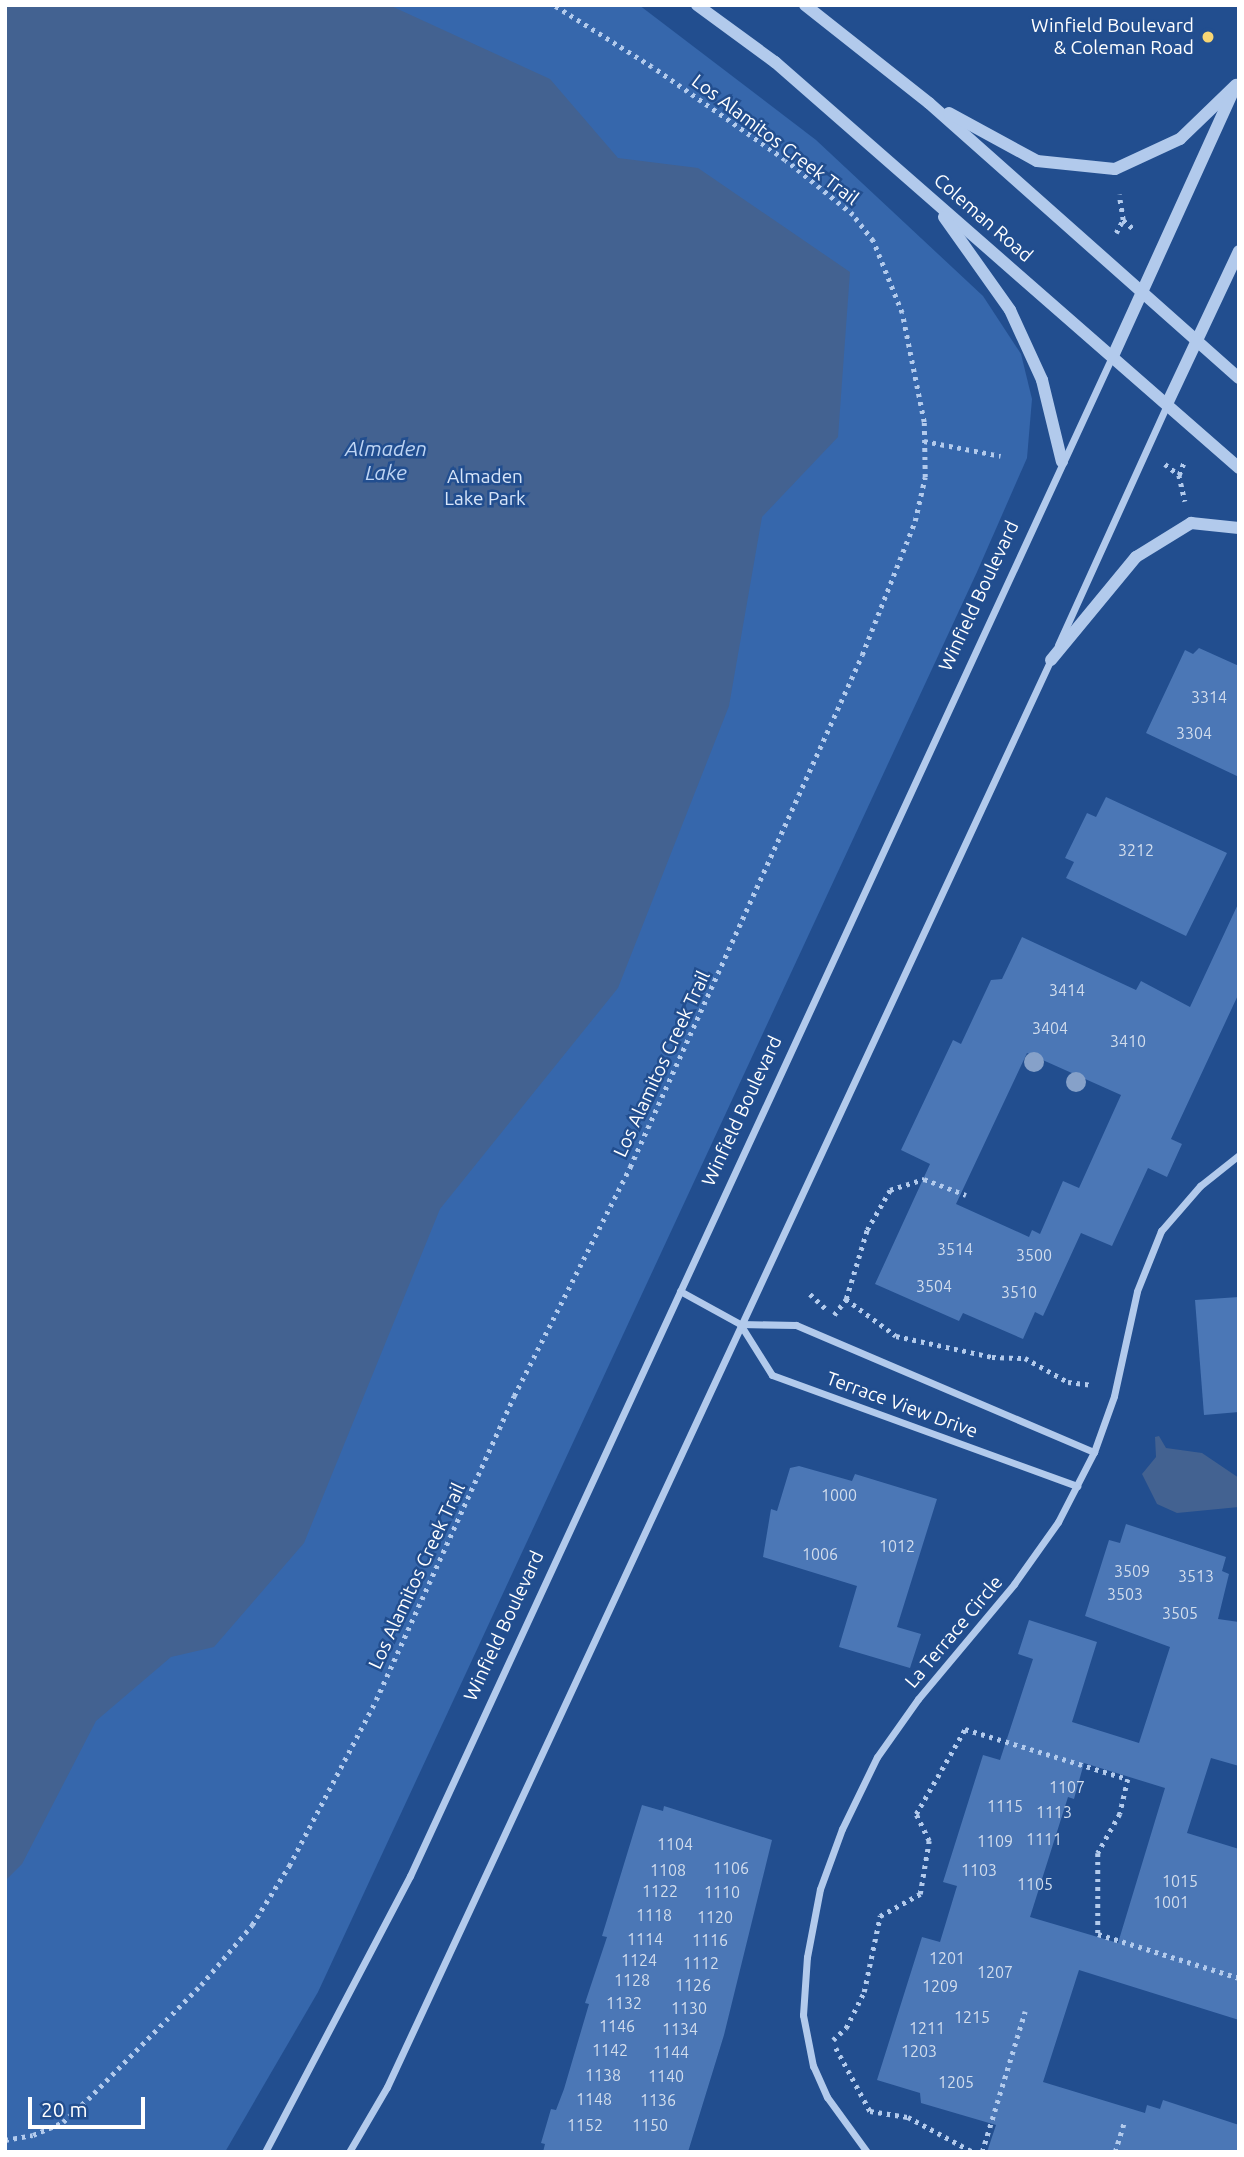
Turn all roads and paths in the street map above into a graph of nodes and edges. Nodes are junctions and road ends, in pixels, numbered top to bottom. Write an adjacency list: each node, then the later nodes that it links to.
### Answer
1 (552, 5): 17 (path, Los Alamitos Creek Trail)
2 (697, 5): 7 (street, Coleman Road)
3 (804, 5): 5 (street)
4 (1238, 82): 5 (street); 12 (street, Winfield Boulevard)
5 (929, 103): 12 (street)
6 (1118, 190): 8 (path)
7 (932, 199): 14 (street, Coleman Road); 20 (street)
8 (1123, 220): 9 (path); 10 (path)
9 (1135, 230)
10 (1116, 233)
11 (1239, 251): 13 (street)
12 (1143, 292): 13 (street); 14 (street, Winfield Boulevard)
13 (1197, 340): 15 (street); 16 (street)
14 (1113, 356): 16 (street, Coleman Road); 20 (street, Winfield Boulevard)
15 (1239, 378)
16 (1167, 404): 22 (street, Coleman Road); 26 (street)
17 (925, 441): 18 (path); 39 (path, Los Alamitos Creek Trail)
18 (1001, 456)
19 (1184, 462): 23 (path)
20 (1062, 463): 29 (street, Winfield Boulevard)
21 (1165, 463): 23 (path)
22 (1239, 468)
23 (1179, 475): 24 (path)
24 (1185, 504)
25 (1239, 528): 26 (street)
26 (1051, 660): 32 (street)
27 (1239, 1156): 34 (street, La Terrace Circle)
28 (966, 1195): 31 (path)
29 (680, 1291): 32 (street, Terrace View Drive); 40 (street, Winfield Boulevard)
30 (810, 1294): 31 (path)
31 (846, 1299): 33 (path)
32 (740, 1324): 34 (street, Terrace View Drive); 35 (street, Terrace View Drive); 41 (street)
33 (1091, 1385)
34 (1094, 1452): 35 (street, La Terrace Circle)
35 (1077, 1486): 42 (street, La Terrace Circle)
36 (1239, 1978): 43 (path)
37 (1025, 2011): 44 (path)
38 (1124, 2123): 45 (path)
39 (5, 2140)
40 (265, 2152)
41 (349, 2152)
42 (867, 2152)
43 (973, 2152)
44 (982, 2152)
45 (1115, 2152)

